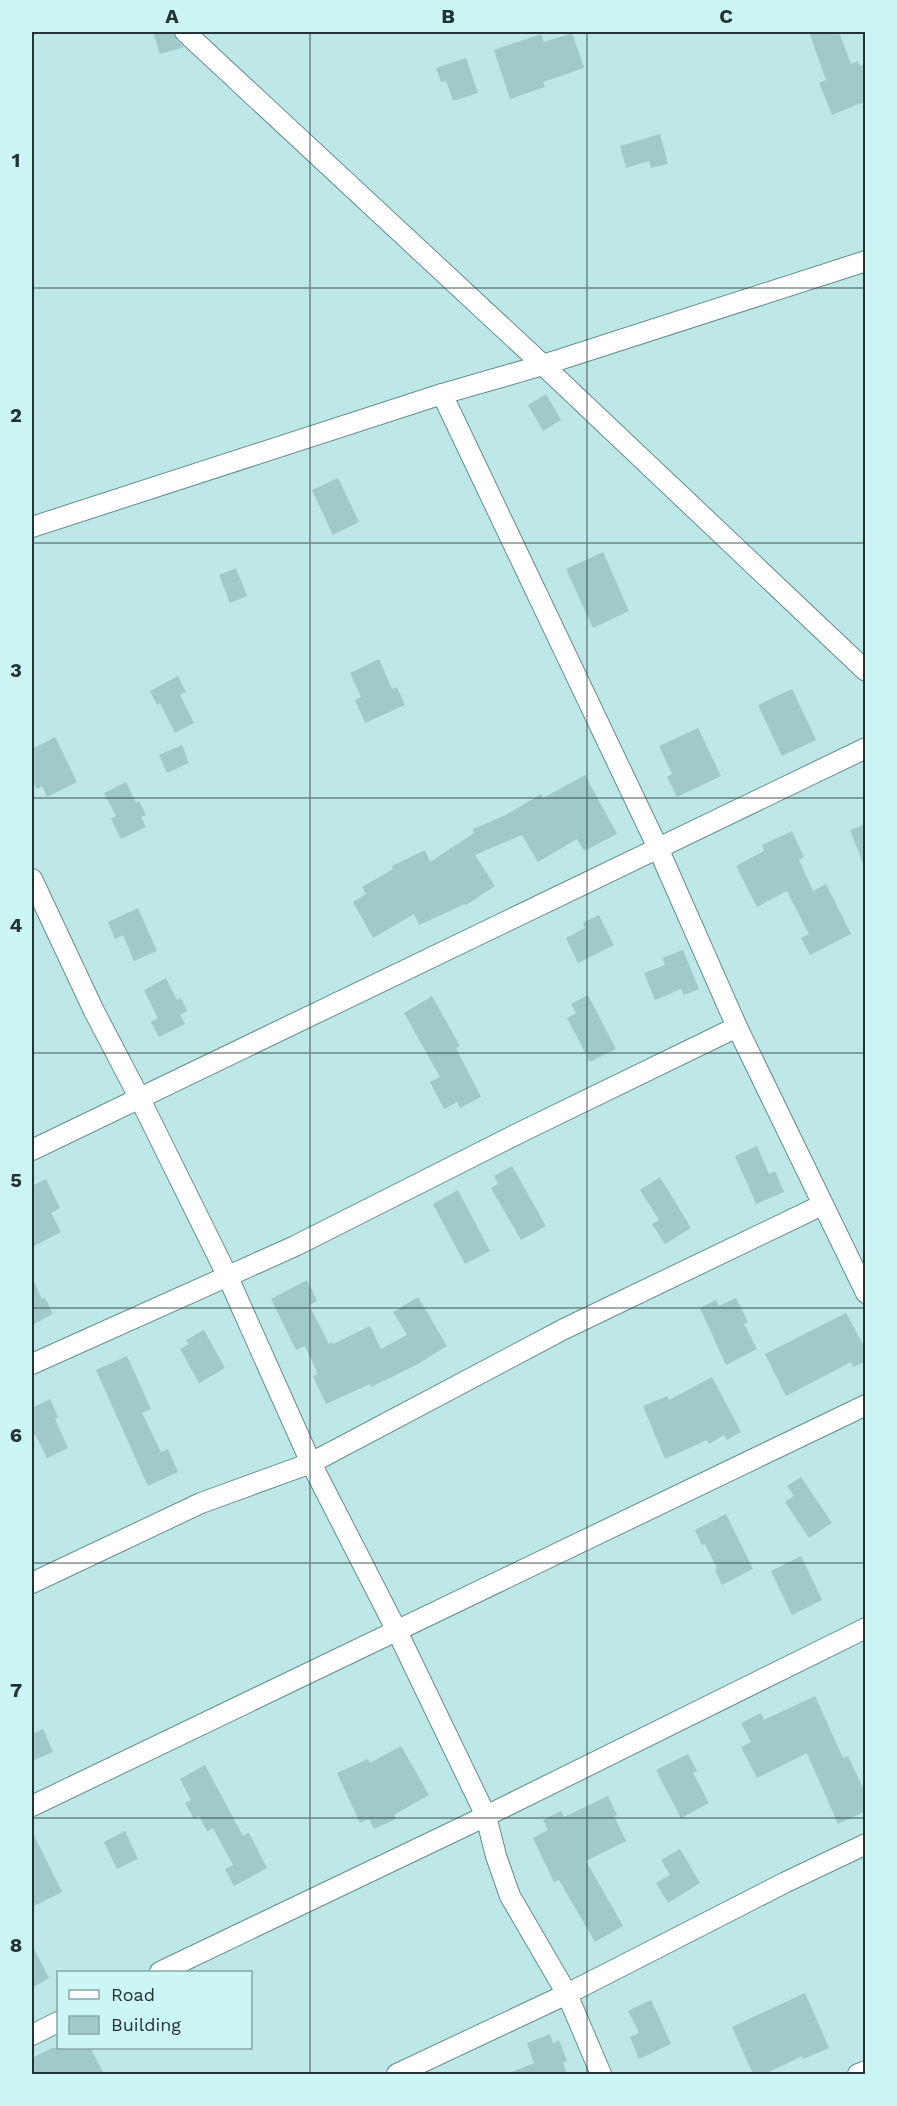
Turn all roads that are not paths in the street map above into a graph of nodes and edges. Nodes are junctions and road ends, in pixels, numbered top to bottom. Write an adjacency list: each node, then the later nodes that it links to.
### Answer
1 (185, 32): 3 (street)
2 (866, 261): 3 (street)
3 (543, 365): 4 (street); 6 (street)
4 (442, 394): 5 (street); 8 (street)
5 (32, 527)
6 (866, 671)
7 (866, 748): 8 (street)
8 (658, 848): 10 (street); 11 (street)
9 (32, 879): 11 (street)
10 (737, 1027): 13 (street); 14 (street)
11 (140, 1099): 12 (street); 14 (street)
12 (32, 1150)
13 (822, 1204): 15 (street); 18 (street)
14 (226, 1275): 16 (street); 18 (street)
15 (866, 1293)
16 (32, 1364)
17 (866, 1406): 21 (street)
18 (310, 1463): 19 (street); 21 (street)
19 (32, 1583)
20 (866, 1628): 23 (street)
21 (396, 1629): 22 (street); 23 (street)
22 (32, 1806)
23 (486, 1816): 25 (street); 26 (street)
24 (866, 1844): 26 (street)
25 (162, 1971)
26 (567, 1994): 30 (street); 31 (street)
27 (57, 2022): 28 (street)
28 (32, 2035)
29 (866, 2071): 32 (street)
30 (398, 2074)
31 (601, 2074)
32 (858, 2074)

